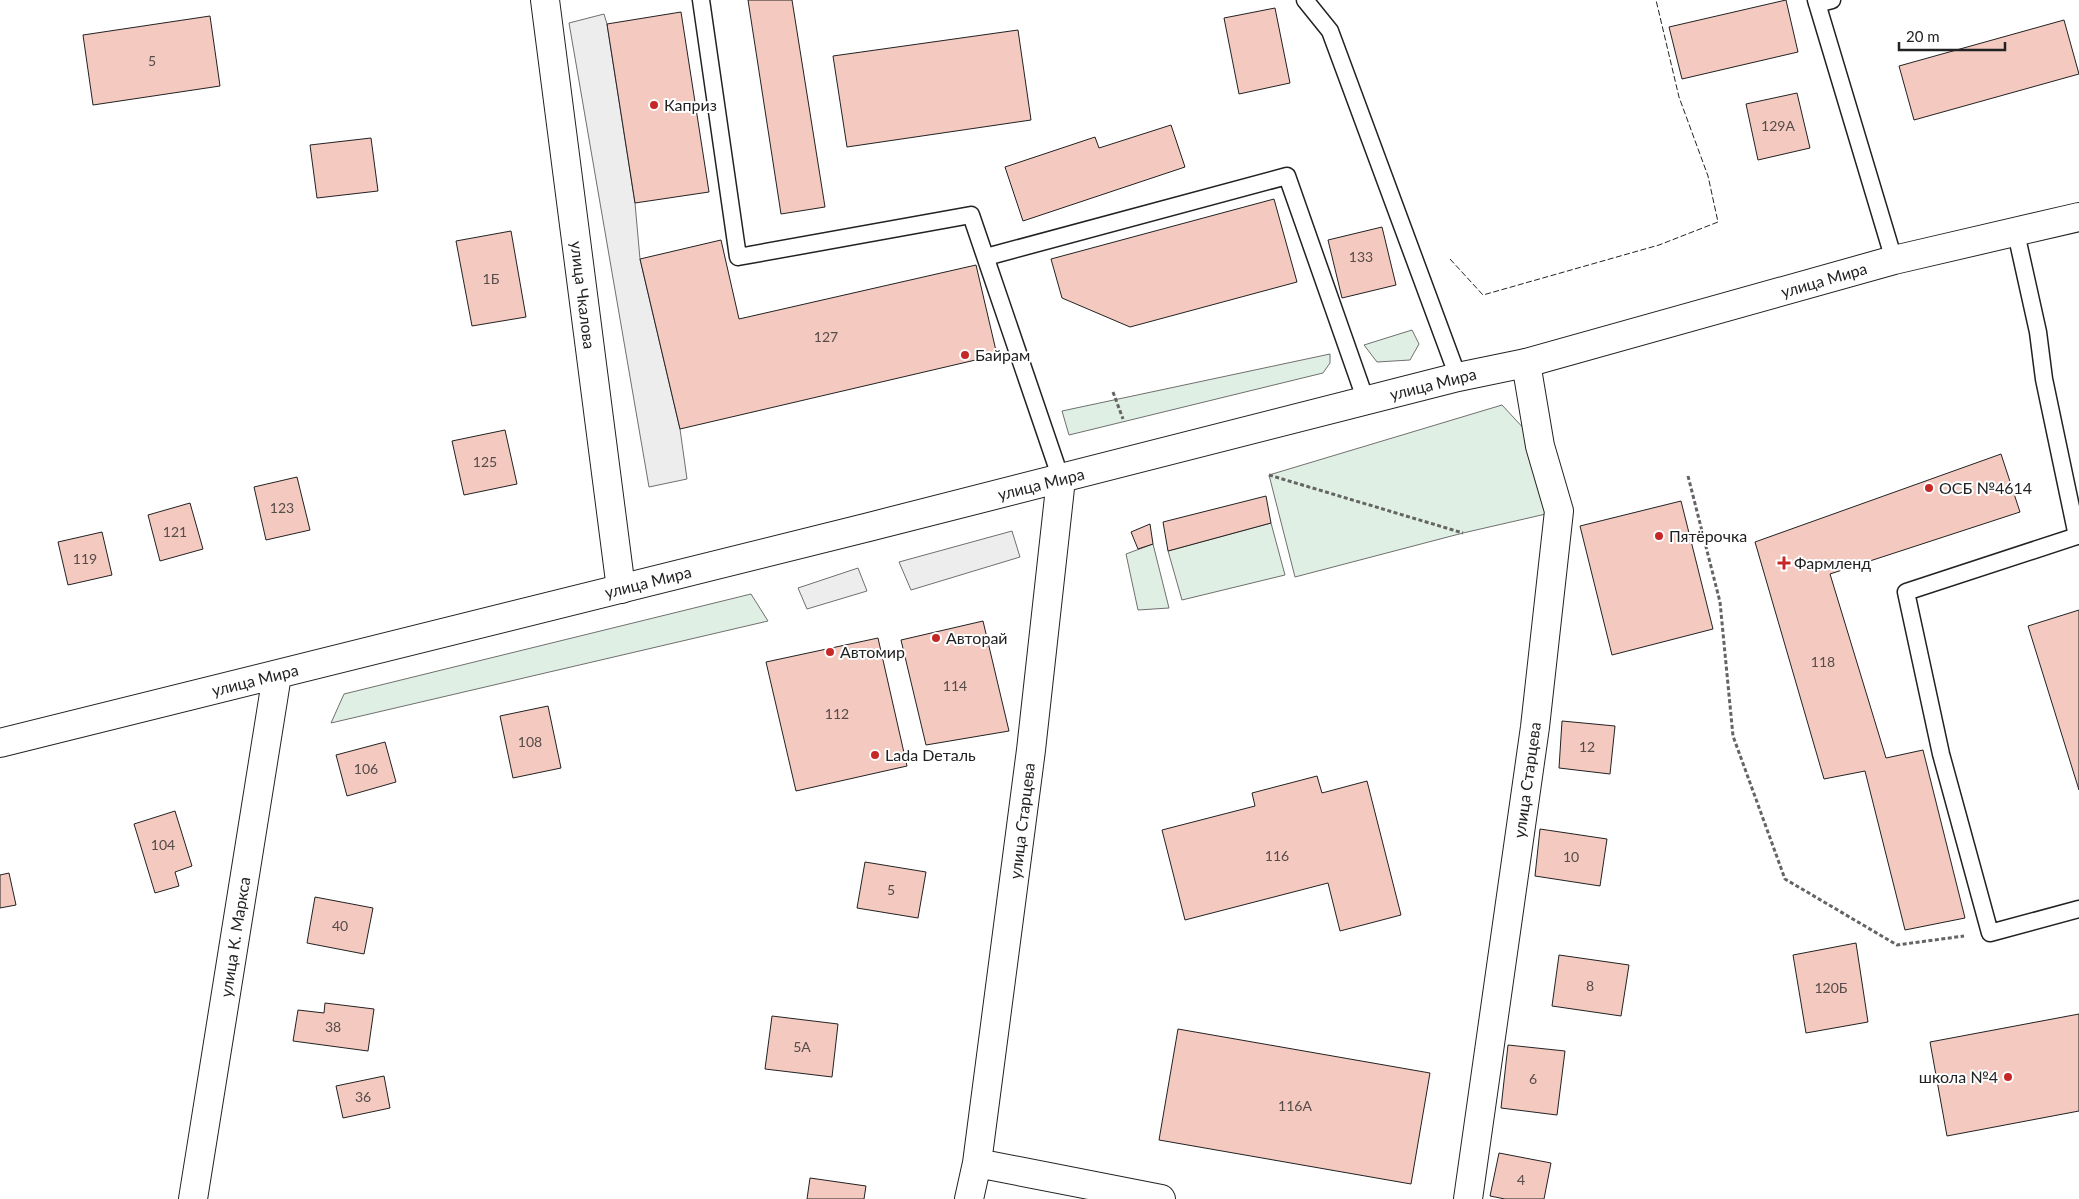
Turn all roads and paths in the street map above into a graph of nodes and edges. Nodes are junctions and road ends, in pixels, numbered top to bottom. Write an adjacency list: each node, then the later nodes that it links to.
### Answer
1 (545, 0): 19 (main road, улица Чкалова)
2 (701, 0): 7 (lane)
3 (1305, 0): 10 (lane)
4 (1822, 1): 8 (lane)
5 (2079, 217): 6 (main road, улица Мира)
6 (2016, 233): 8 (main road, улица Мира); 18 (lane)
7 (986, 258): 12 (lane); 16 (lane)
8 (1894, 260): 9 (main road, улица Мира)
9 (1526, 363): 10 (main road, улица Мира); 28 (main road, улица Старцева)
10 (1458, 377): 12 (main road, улица Мира)
11 (1113, 392): 13 (path)
12 (1366, 401): 16 (main road, улица Мира)
13 (1123, 420)
14 (1269, 475): 17 (path)
15 (1688, 476): 23 (path)
16 (1060, 479): 19 (main road, улица Мира); 24 (main road, улица Старцева)
17 (1464, 533)
18 (2078, 536): 23 (lane)
19 (621, 589): 20 (main road, улица Мира)
20 (276, 674): 21 (main road, улица Мира); 25 (main road, улица К. Маркса)
21 (0, 743)
22 (2079, 910): 23 (lane)
23 (1990, 933)
24 (977, 1163): 26 (main road, улица Старцева); 27 (main road)
25 (193, 1199)
26 (968, 1199)
27 (1161, 1199)
28 (1468, 1199)

